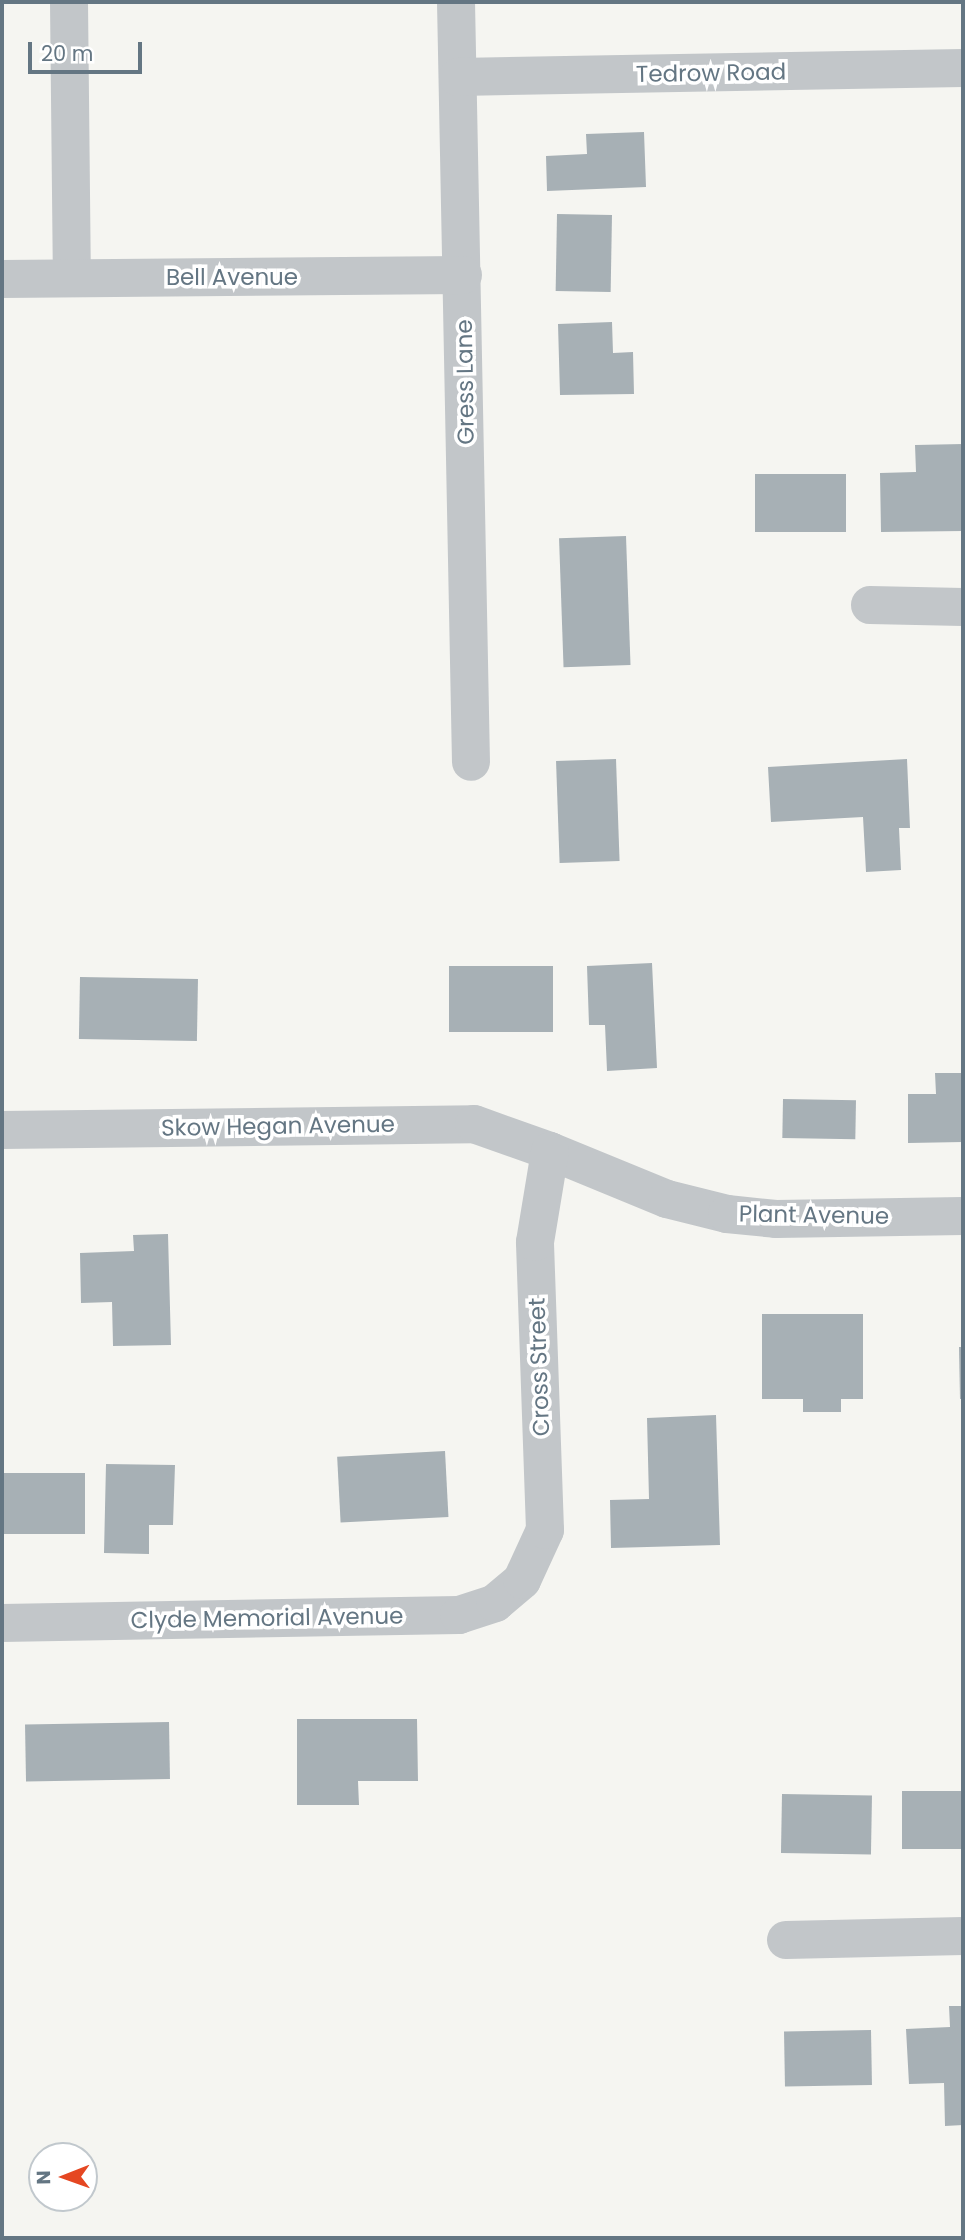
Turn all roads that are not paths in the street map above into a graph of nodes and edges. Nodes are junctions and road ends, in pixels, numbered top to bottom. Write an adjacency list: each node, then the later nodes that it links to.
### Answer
1 (69, 2): 6 (street)
2 (456, 2): 4 (street, Gress Lane)
3 (963, 68): 4 (street, Tedrow Road)
4 (458, 77): 5 (street, Gress Lane)
5 (463, 275): 6 (street, Bell Avenue); 10 (street, Gress Lane)
6 (72, 278): 7 (street, Bell Avenue)
7 (2, 279)
8 (870, 605): 9 (street)
9 (963, 607)
10 (471, 762)
11 (2, 1130): 12 (street, Skow Hegan Avenue)
12 (550, 1151): 13 (street, Plant Avenue); 14 (street, Cross Street)
13 (963, 1216)
14 (522, 1580): 15 (street, Clyde Memorial Avenue)
15 (2, 1623)
16 (963, 1937): 17 (street)
17 (786, 1940)

